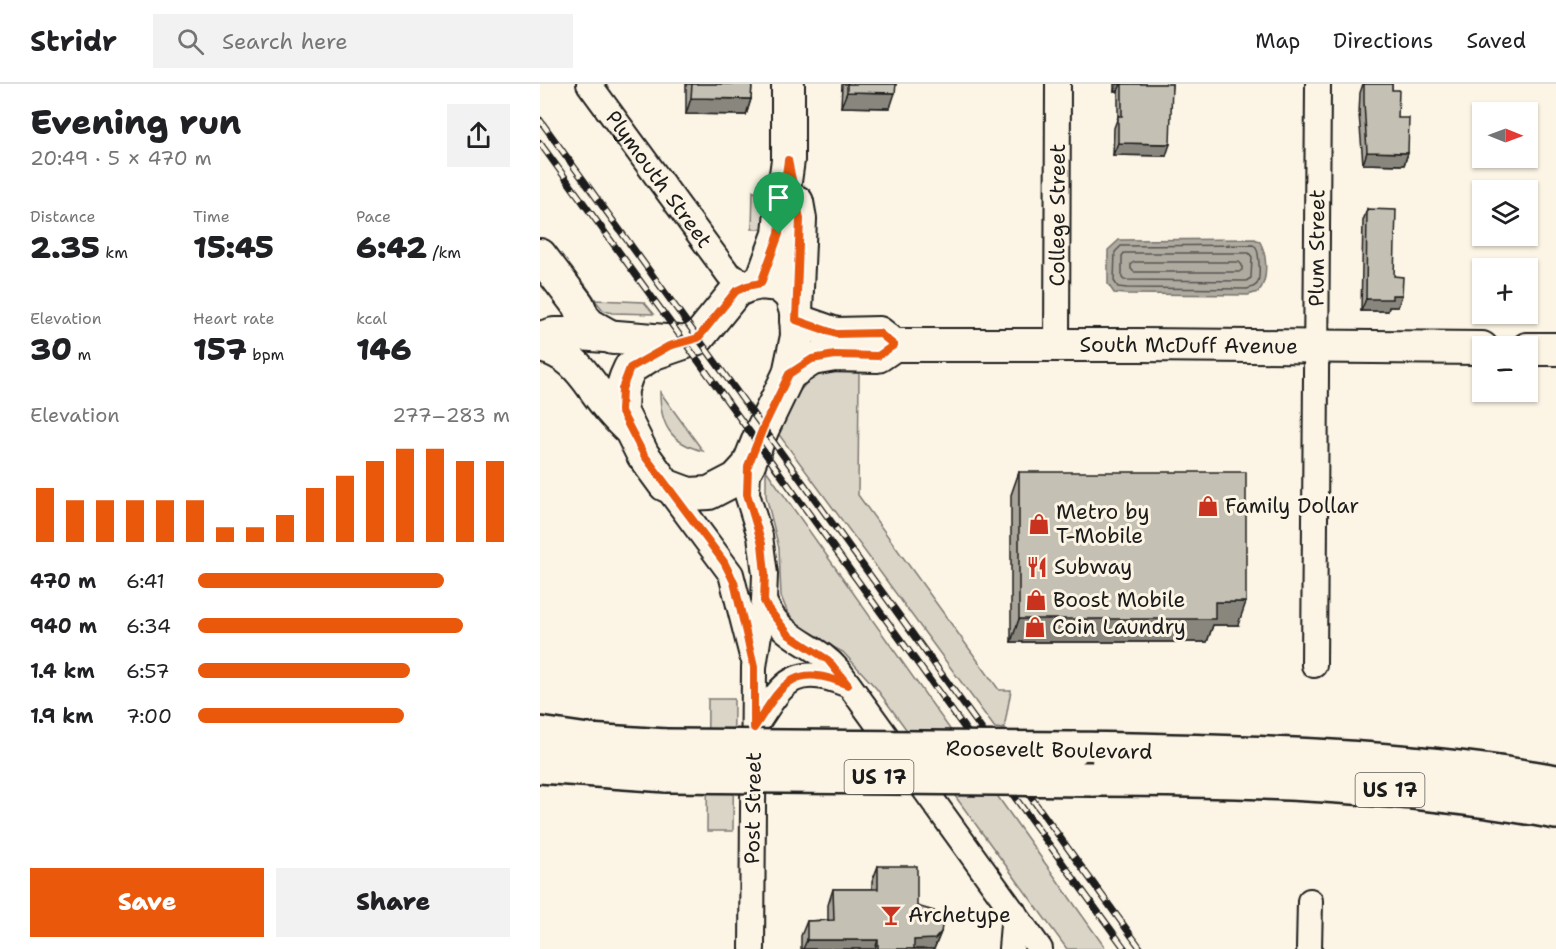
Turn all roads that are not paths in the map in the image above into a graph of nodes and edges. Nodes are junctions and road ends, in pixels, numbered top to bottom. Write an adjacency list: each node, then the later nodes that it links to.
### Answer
1 (589, 84): 7 (street, Plymouth Street)
2 (788, 84): 5 (main road)
3 (1058, 84): 13 (street, College Street)
4 (1318, 84): 15 (street, Plum Street)
5 (788, 160): 7 (main road); 8 (main road)
6 (540, 255): 10 (main road)
7 (749, 281): 8 (main road); 11 (main road)
8 (796, 316): 12 (main road, South McDuff Avenue); 19 (main road)
9 (540, 338): 10 (main road)
10 (613, 338): 11 (main road)
11 (684, 343): 20 (main road)
12 (894, 345): 13 (main road, South McDuff Avenue); 19 (main road, South McDuff Avenue)
13 (1056, 345): 15 (main road, South McDuff Avenue)
14 (540, 346): 20 (main road)
15 (1317, 347): 16 (main road, South McDuff Avenue); 24 (street, Plum Street)
16 (1472, 348)
17 (1538, 349): 18 (main road)
18 (1556, 349)
19 (789, 374): 21 (main road)
20 (633, 433): 22 (main road)
21 (748, 466): 22 (main road); 23 (street, Post Street)
22 (665, 485): 25 (street, Post Street)
23 (764, 601): 25 (street, Post Street); 26 (street)
24 (1314, 665)
25 (754, 667): 27 (street, Post Street)
26 (848, 685): 27 (street); 34 (street)
27 (754, 728): 35 (street, Post Street)
28 (540, 734): 29 (highway, Roosevelt Boulevard / US 17)
29 (666, 760): 30 (highway, Roosevelt Boulevard / US 17); 31 (highway, Roosevelt Boulevard / US 17, bridge); 32 (highway, Roosevelt Boulevard / US 17, bridge)
30 (540, 766)
31 (1556, 782)
32 (1556, 812)
33 (1310, 901): 38 (street)
34 (1014, 912): 36 (street); 37 (street)
35 (752, 949)
36 (1011, 949)
37 (1040, 949)
38 (1309, 949)

